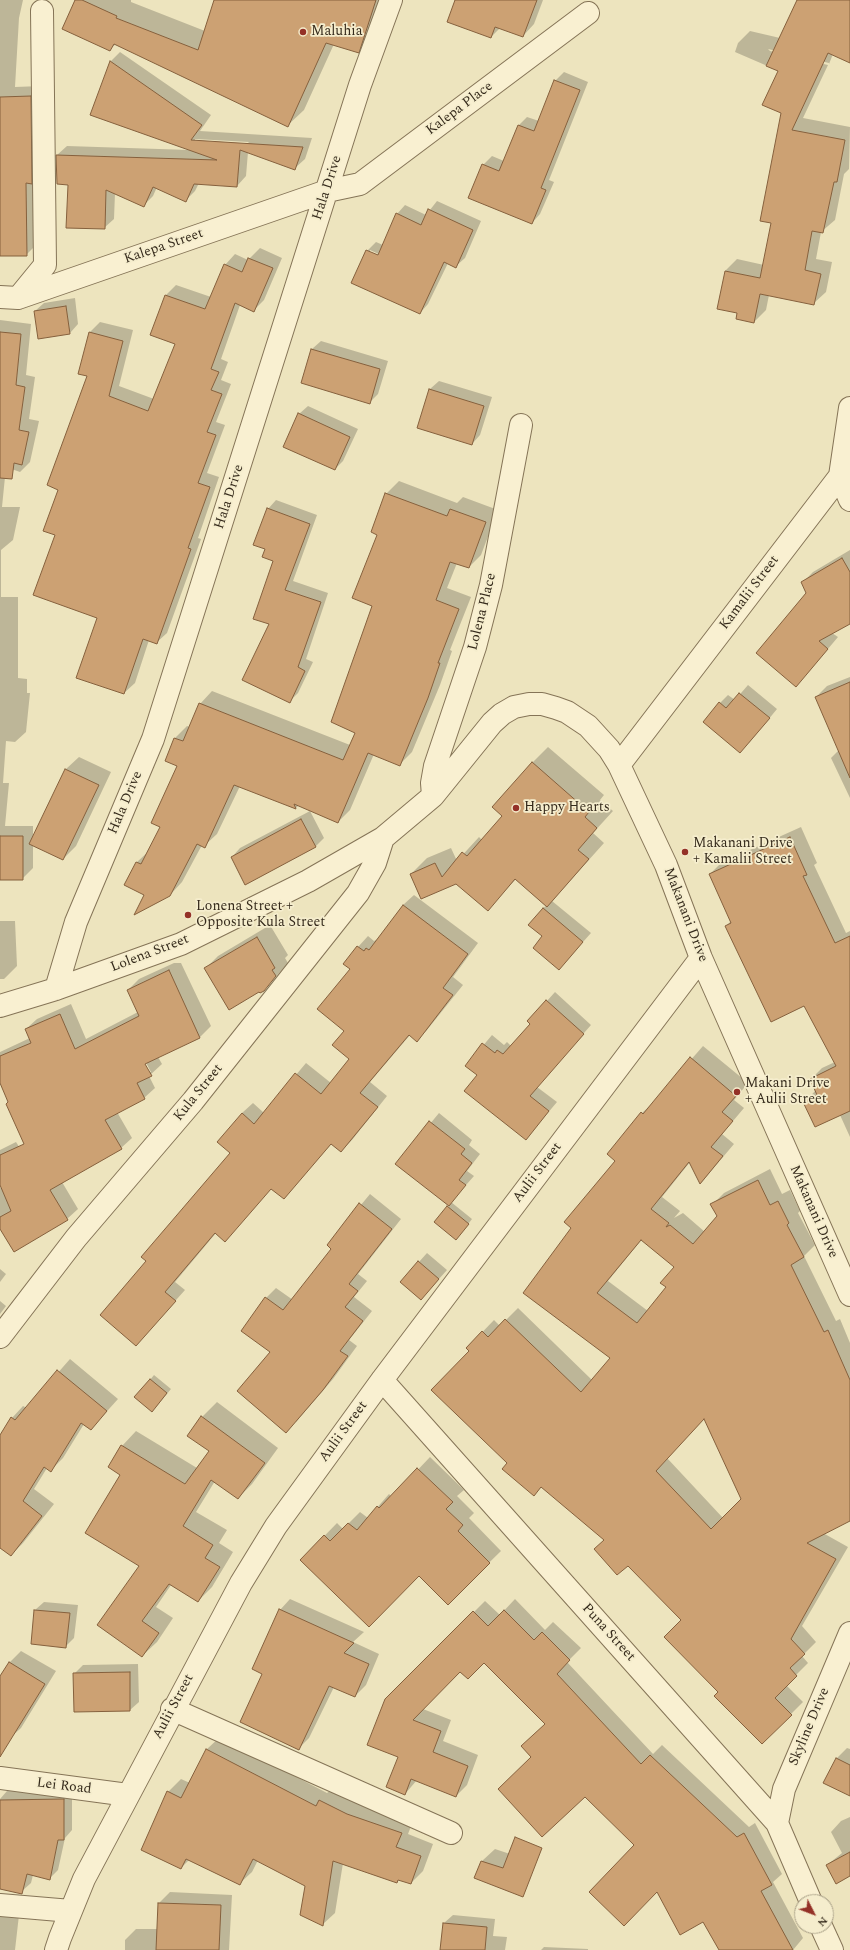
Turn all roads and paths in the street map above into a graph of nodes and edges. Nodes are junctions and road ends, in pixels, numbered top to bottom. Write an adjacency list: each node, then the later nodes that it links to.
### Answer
1 (392, 0): 4 (street, Hala Drive)
2 (42, 11): 5 (street)
3 (588, 13): 4 (street, Kalepa Place)
4 (327, 191): 5 (street, Kalepa Street); 14 (street, Hala Drive)
5 (9, 298)
6 (850, 408): 8 (street, Kamalii Street)
7 (521, 425): 11 (street, Lolena Place)
8 (840, 476): 9 (street); 10 (street, Kamalii Street)
9 (850, 500)
10 (619, 765): 11 (street, Makanani Drive); 13 (street, Makanani Drive)
11 (433, 796): 12 (street, Lolena Street)
12 (383, 838): 14 (street, Lolena Street); 17 (street, Kula Street)
13 (701, 958): 16 (street, Makanani Drive); 18 (street, Aulii Street)
14 (56, 989): 15 (street, Lolena Street)
15 (0, 1006)
16 (850, 1295)
17 (0, 1337)
18 (382, 1380): 20 (street, Aulii Street); 23 (street, Puna Street)
19 (850, 1633): 23 (street, Skyline Drive)
20 (172, 1710): 22 (street, Aulii Street); 24 (street)
21 (0, 1778): 22 (street, Lei Road)
22 (128, 1795): 27 (street, Aulii Street)
23 (777, 1823): 25 (street, Puna Street)
24 (451, 1833)
25 (808, 1894)
26 (0, 1905): 27 (street)
27 (71, 1911): 29 (street, Aulii Street)
28 (825, 1934): 30 (street)
29 (56, 1950)
30 (832, 1950)

